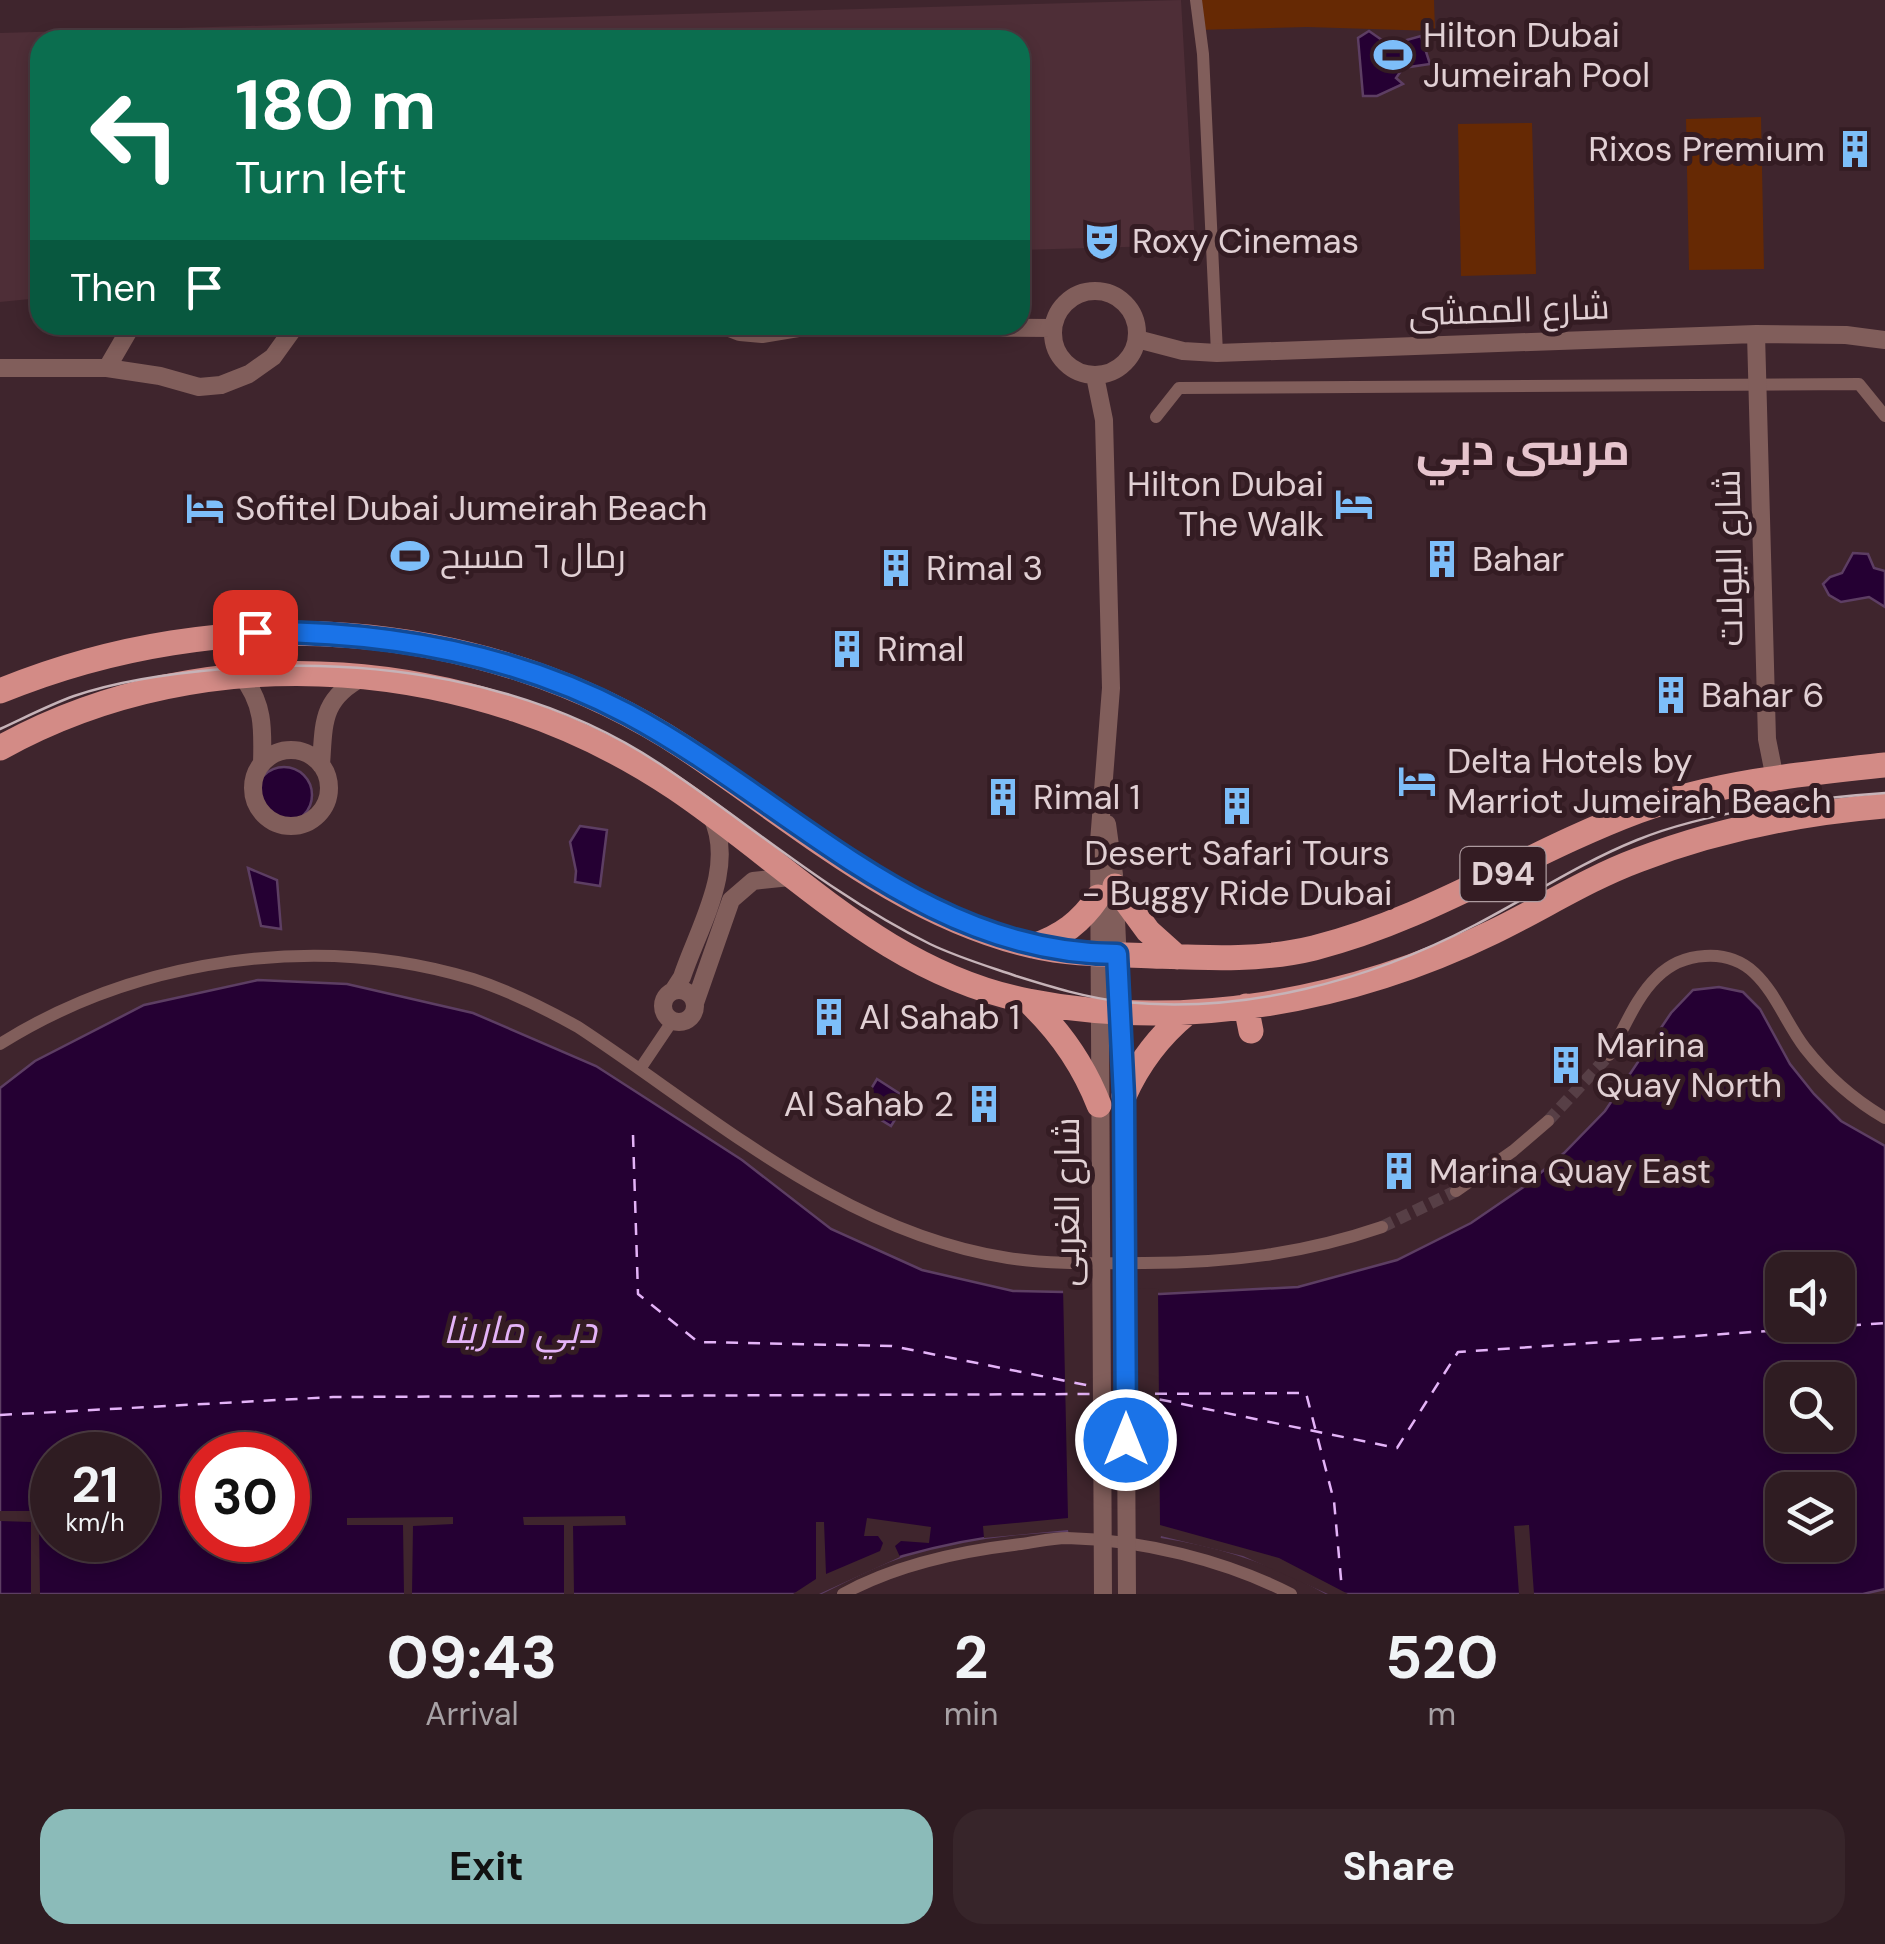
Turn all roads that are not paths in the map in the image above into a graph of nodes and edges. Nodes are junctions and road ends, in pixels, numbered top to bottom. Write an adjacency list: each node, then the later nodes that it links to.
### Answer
1 (1196, 0): 9 (street)
2 (1030, 328): 3 (street)
3 (1053, 328): 7 (street); 12 (street)
4 (1756, 334): 8 (street, شارع الممشى); 9 (street, شارع الممشى); 13 (street, شارع اليولات)
5 (126, 335): 11 (street)
6 (289, 335): 11 (street)
7 (1138, 339): 9 (street, شارع الممشى); 12 (street)
8 (1885, 340)
9 (1217, 353)
10 (0, 368): 11 (street)
11 (108, 368)
12 (1095, 376): 29 (street, شارع الغربى)
13 (1758, 386): 14 (street); 15 (street); 23 (street, شارع اليولات)
14 (1885, 416)
15 (1156, 417)
16 (241, 675): 17 (main road, D94); 19 (main road, D94); 20 (street)
17 (364, 676): 21 (street); 25 (main road, D94)
18 (0, 691): 30 (main road, D94)
19 (0, 748)
20 (262, 763): 21 (street); 21 (street)
21 (321, 765)
22 (1885, 766): 23 (main road, D94)
23 (1775, 780): 28 (main road, D94)
24 (1885, 806): 37 (main road, D94)
25 (711, 814): 27 (main road, D94); 33 (street)
26 (1492, 854): 28 (main road)
27 (790, 876): 34 (main road, D94); 35 (street)
28 (1478, 886): 32 (main road, D94)
29 (1107, 892): 30 (main road); 31 (street, شارع الغربى); 32 (main road)
30 (1033, 946): 31 (main road, D94)
31 (1108, 954): 32 (main road, D94); 36 (street, شارع الغربى)
32 (1177, 956)
33 (672, 991): 35 (street); 38 (street)
34 (1028, 1001): 36 (main road, D94); 43 (main road)
35 (695, 1003): 38 (street)
36 (1109, 1010): 37 (main road, D94); 42 (street, شارع الغربى); 43 (street, شارع الغربى)
37 (1188, 1013): 42 (main road)
38 (672, 1020): 41 (street)
39 (0, 1044): 41 (street)
40 (1609, 1054): 44 (street)
41 (640, 1069): 47 (street)
42 (1124, 1096): 50 (street, شارع الغربى)
43 (1098, 1105): 49 (street, شارع الغربى)
44 (1885, 1118)
45 (1548, 1121): 46 (street)
46 (1456, 1191)
47 (1382, 1227)
48 (843, 1594): 51 (street)
49 (1102, 1594)
50 (1127, 1594)
51 (1291, 1594)

